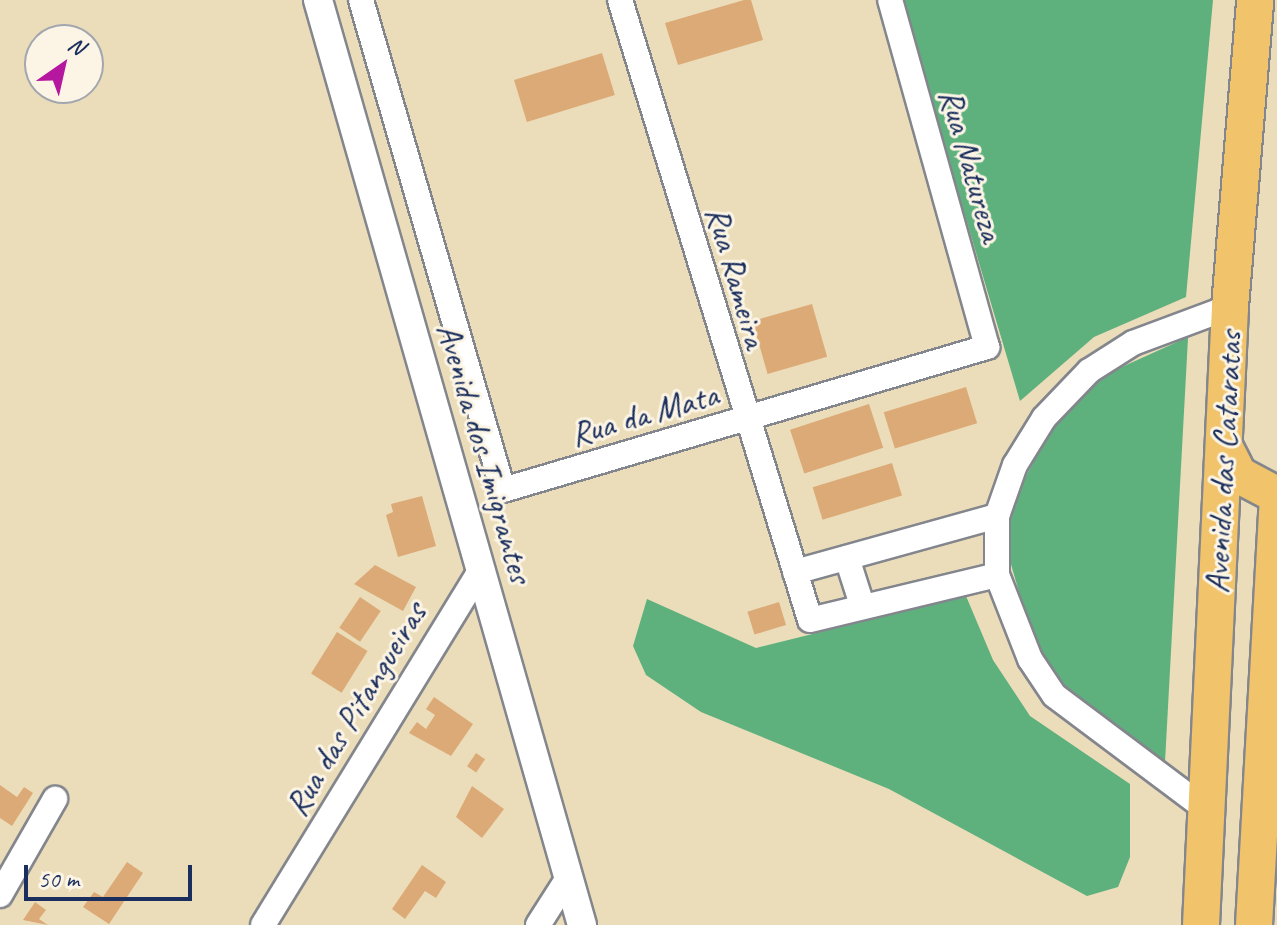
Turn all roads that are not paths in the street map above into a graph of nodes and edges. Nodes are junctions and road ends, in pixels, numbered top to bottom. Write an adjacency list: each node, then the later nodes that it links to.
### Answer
1 (318, 0): 14 (street, Avenida dos Imigrantes)
2 (361, 0): 8 (street, Rua da Mata)
3 (620, 0): 8 (street, Rua Rameira)
4 (890, 0): 7 (street, Rua Natureza)
5 (1255, 0): 6 (main road, Avenida das Cataratas)
6 (1230, 307): 9 (main road, Avenida das Cataratas); 12 (street)
7 (987, 347): 8 (street, Rua da Mata)
8 (743, 420): 15 (street, Rua Rameira)
9 (1224, 446): 10 (main road); 19 (main road, Avenida das Cataratas)
10 (1277, 495)
11 (1277, 509): 18 (main road, Avenida das Cataratas)
12 (997, 516): 13 (street); 16 (street)
13 (847, 558): 15 (street); 17 (street)
14 (481, 569): 24 (street, Avenida dos Imigrantes); 26 (street, Rua das Pitangueiras)
15 (795, 572): 17 (street, Rua Rameira)
16 (997, 575): 17 (street); 22 (street)
17 (862, 605)
18 (1272, 643): 19 (main road); 20 (main road, Avenida das Cataratas)
19 (1213, 685): 22 (main road, Avenida das Cataratas)
20 (1269, 794): 30 (main road, Avenida das Cataratas)
21 (55, 799): 23 (street)
22 (1207, 810): 29 (main road, Avenida das Cataratas)
23 (8, 860): 25 (street)
24 (568, 878): 27 (street); 28 (street, Avenida dos Imigrantes)
25 (0, 895)
26 (263, 925)
27 (538, 925)
28 (582, 925)
29 (1201, 925)
30 (1254, 925)

